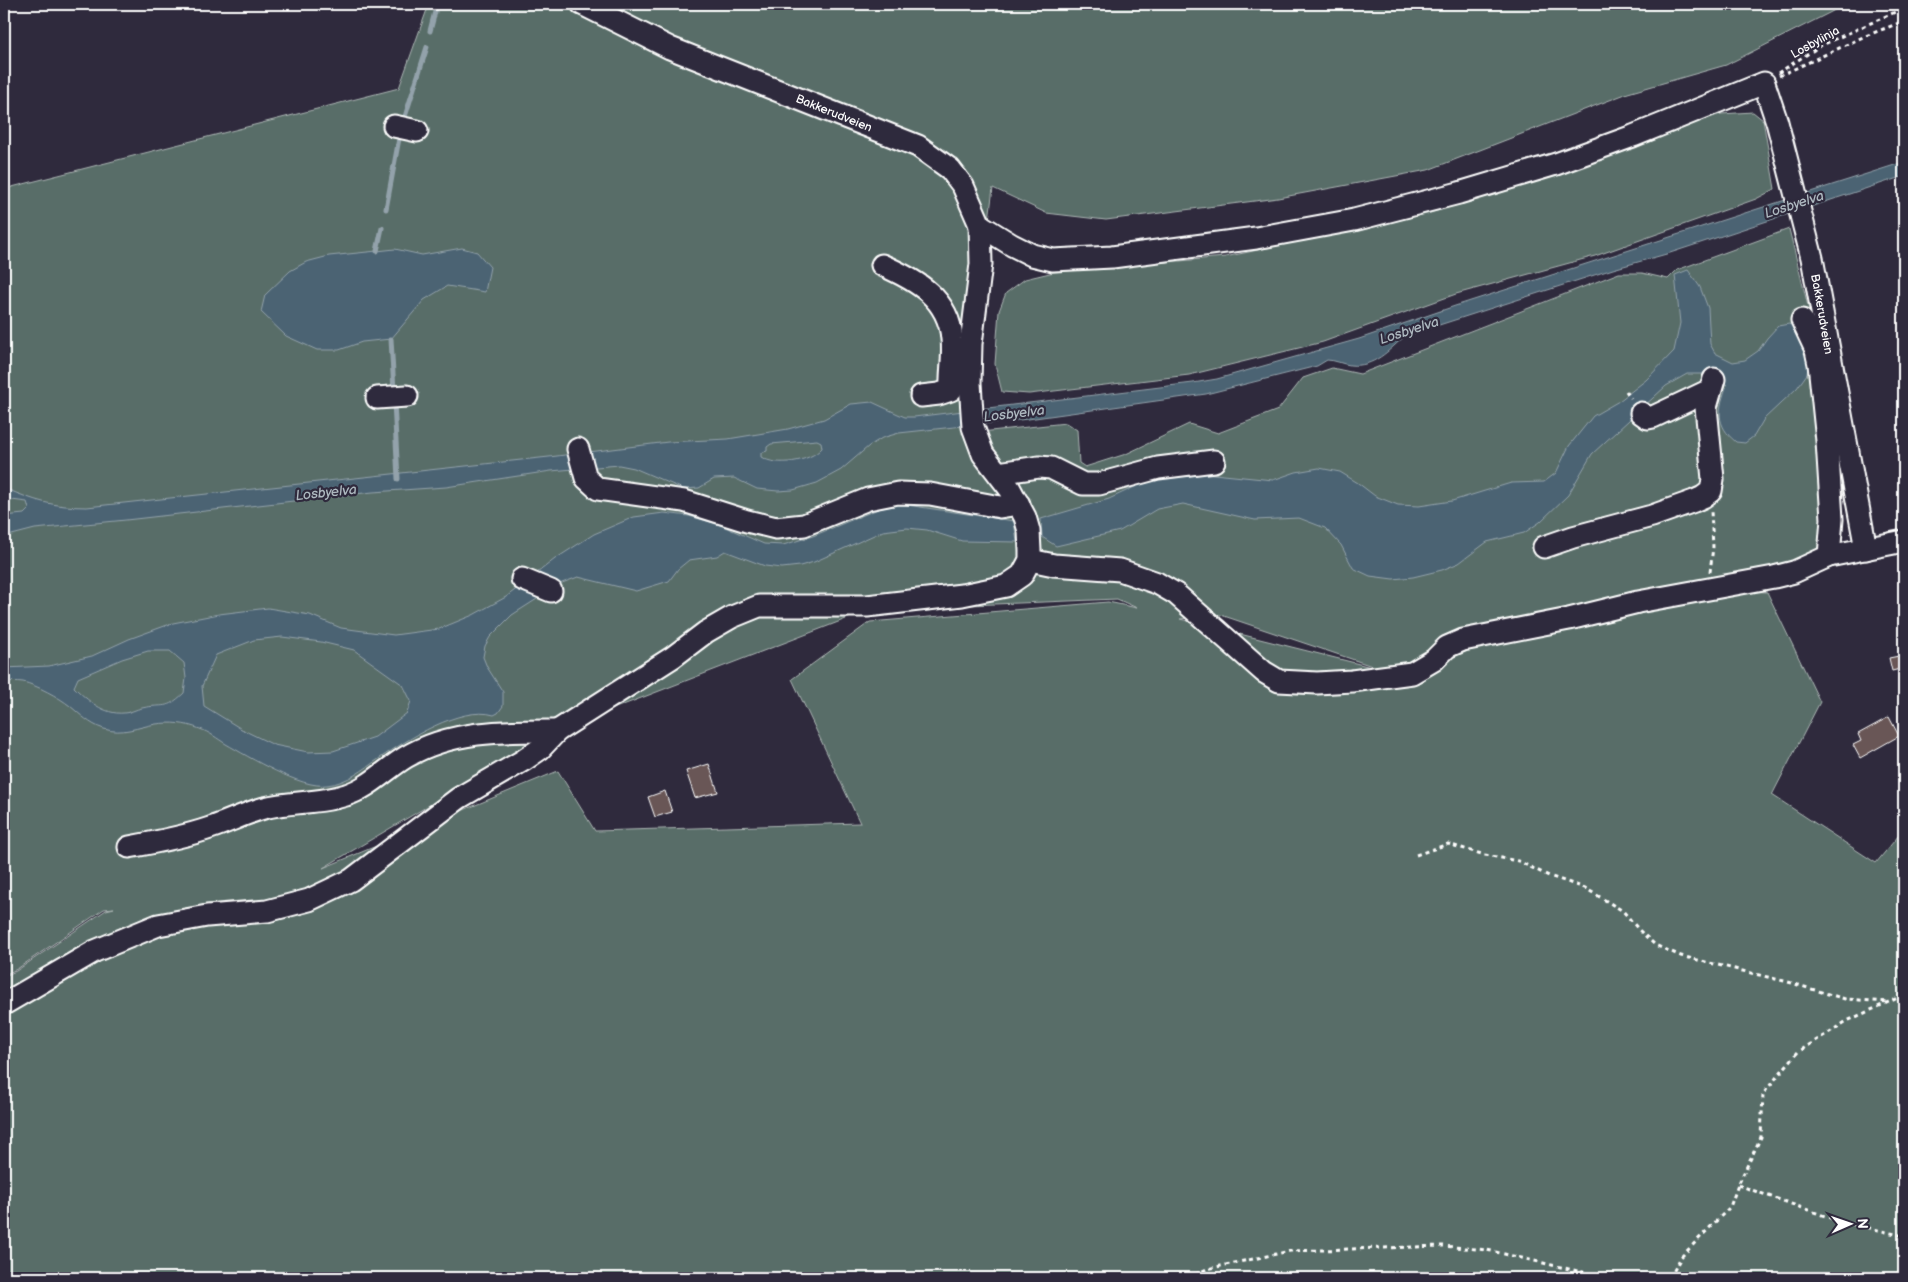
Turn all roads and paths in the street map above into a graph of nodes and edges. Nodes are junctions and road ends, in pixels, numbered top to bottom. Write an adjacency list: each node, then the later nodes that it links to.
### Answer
1 (582, 4): 8 (street, Bakkerudveien)
2 (1904, 8): 5 (path, Losbylinja)
3 (1904, 21): 4 (path)
4 (1798, 67)
5 (1764, 83): 8 (street); 23 (street, Bakkerudveien)
6 (394, 126): 7 (street)
7 (417, 131)
8 (980, 225): 11 (street)
9 (882, 265): 11 (street)
10 (1802, 320): 24 (street)
11 (963, 391): 13 (street); 18 (street)
12 (407, 396): 14 (street)
13 (921, 396)
14 (377, 398)
15 (1641, 414): 19 (street)
16 (578, 448): 20 (street)
17 (1214, 460): 18 (street)
18 (998, 473): 20 (street)
19 (1711, 491): 22 (street); 27 (path)
20 (1020, 504): 25 (street)
21 (1904, 541): 23 (street)
22 (1544, 547)
23 (1866, 550): 24 (street)
24 (1829, 556): 27 (street)
25 (1030, 560): 27 (street); 29 (street)
26 (522, 579): 28 (street)
27 (1708, 588)
28 (551, 591)
29 (557, 731): 30 (street); 34 (street)
30 (130, 847)
31 (1416, 856): 33 (path)
32 (1904, 995): 33 (path)
33 (1889, 1002): 35 (path)
34 (4, 1004)
35 (1738, 1185): 36 (path); 39 (path)
36 (1904, 1236)
37 (1188, 1278): 38 (path)
38 (1608, 1278)
39 (1670, 1278)

